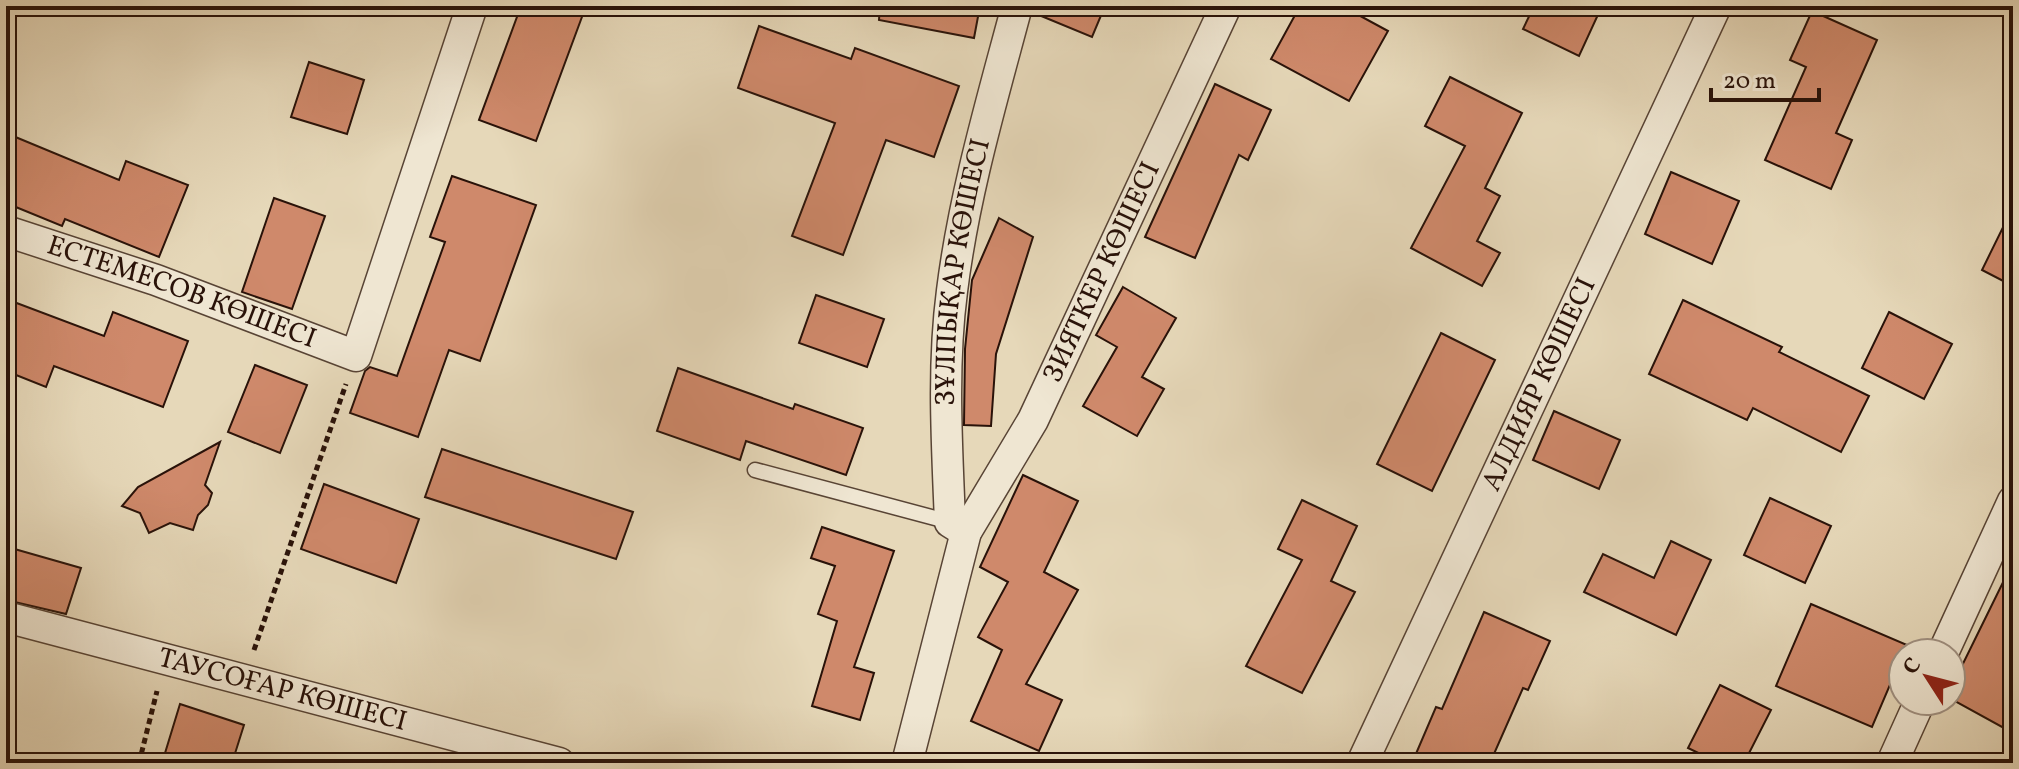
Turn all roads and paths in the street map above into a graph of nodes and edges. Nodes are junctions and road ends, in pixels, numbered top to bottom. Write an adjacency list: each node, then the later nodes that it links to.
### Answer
1 (472, 6): 6 (street)
2 (1017, 6): 9 (street, ЗҰЛПЫҚАР КӨШЕСІ)
3 (1226, 6): 9 (street, ЗИЯТКЕР КӨШЕСІ)
4 (1716, 6): 18 (street, АЛДИЯР КӨШЕСІ)
5 (6, 231): 6 (street, ЕСТЕМЕСОВ КӨШЕСІ)
6 (356, 356): 13 (path)
7 (755, 470): 9 (lane)
8 (2013, 501): 11 (street)
9 (958, 527): 17 (street)
10 (6, 617): 12 (street, ТАУCОҒАР КӨШЕСІ)
11 (1950, 637)
12 (165, 659): 13 (street, ТАУCОҒАР КӨШЕСІ); 15 (path)
13 (243, 679): 16 (street, ТАУCОҒАР КӨШЕСІ)
14 (1913, 717): 19 (street)
15 (139, 763)
16 (559, 763)
17 (907, 763)
18 (1362, 763)
19 (1892, 763)

